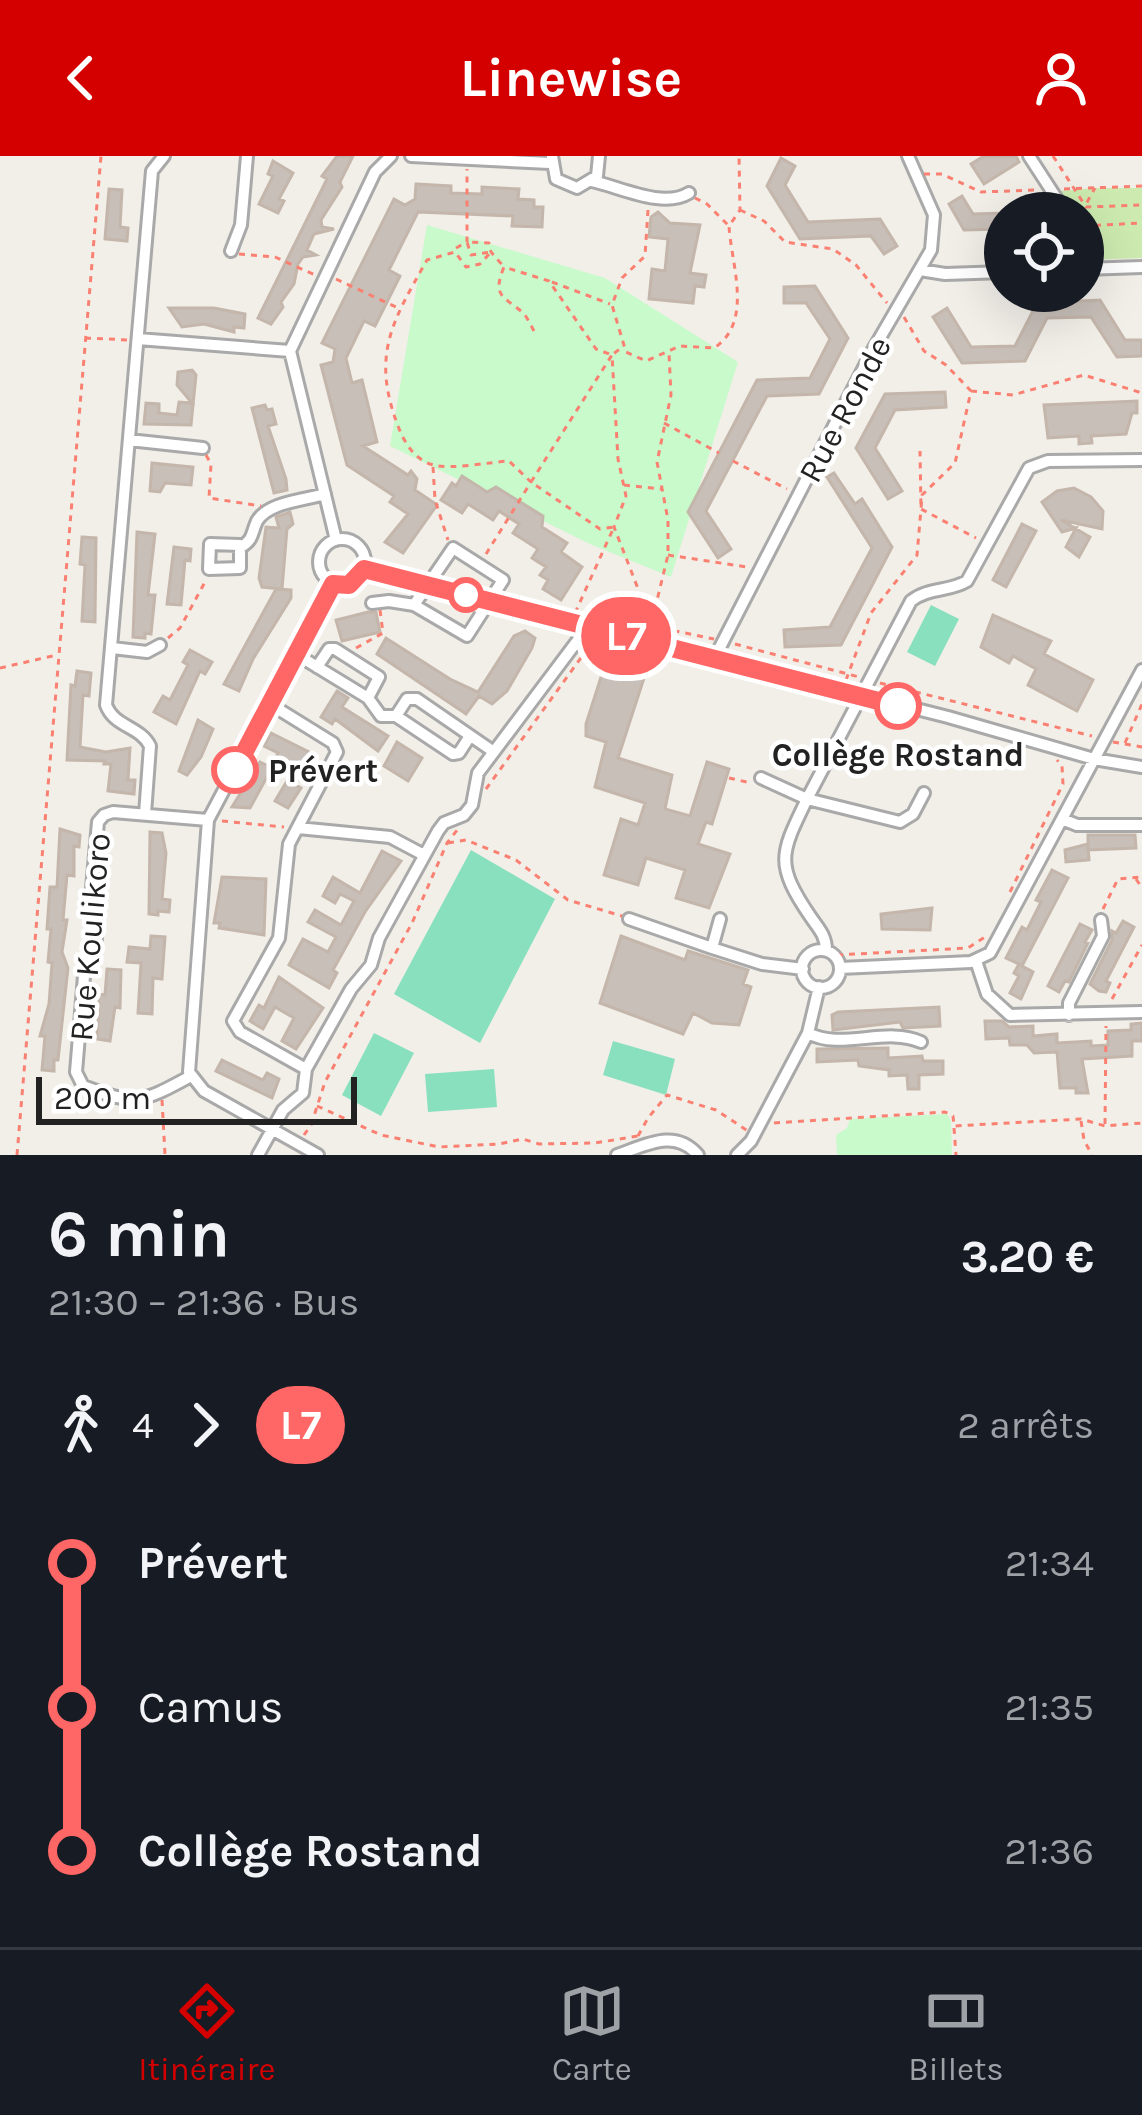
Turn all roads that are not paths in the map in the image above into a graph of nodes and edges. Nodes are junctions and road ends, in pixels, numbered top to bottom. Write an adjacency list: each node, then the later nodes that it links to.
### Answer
1 (164, 156): 17 (street)
2 (247, 156): 12 (street)
3 (388, 156): 18 (street)
4 (411, 156): 8 (street)
5 (598, 156): 9 (street)
6 (908, 156): 15 (street, Rue Ronde)
7 (1029, 156): 10 (street)
8 (551, 160): 9 (street)
9 (592, 182): 11 (street)
10 (1053, 192)
11 (689, 193)
12 (231, 251)
13 (1142, 266): 14 (street)
14 (1104, 267)
15 (920, 270): 16 (street); 35 (street, Rue Ronde)
16 (984, 273)
17 (138, 339): 18 (street); 19 (street)
18 (290, 350): 22 (street)
19 (129, 440): 20 (street); 33 (street)
20 (202, 448)
21 (1142, 460): 38 (street)
22 (325, 494): 23 (street); 24 (street)
23 (336, 540): 25 (street); 26 (street)
24 (242, 547): 24 (street)
25 (364, 569): 26 (street); 27 (street)
26 (333, 584): 34 (street)
27 (426, 585): 28 (street); 28 (street); 30 (street)
28 (492, 602): 30 (street); 31 (street)
29 (376, 605): 30 (street)
30 (414, 605)
31 (593, 629): 35 (street); 43 (street)
32 (160, 645): 33 (street)
33 (112, 649): 49 (street)
34 (296, 654): 36 (street); 40 (street)
35 (715, 657): 38 (street)
36 (317, 667): 39 (street); 39 (street)
37 (1142, 670): 44 (street)
38 (861, 697): 44 (street); 48 (street)
39 (368, 698): 41 (street)
40 (270, 704): 51 (street); 53 (street)
41 (396, 716): 42 (street); 42 (street)
42 (470, 736): 43 (street)
43 (494, 752): 54 (street)
44 (1094, 759): 45 (street); 50 (street)
45 (1142, 767)
46 (760, 778): 48 (street)
47 (924, 793): 48 (street)
48 (807, 800): 59 (street)
49 (145, 814): 51 (street); 68 (street, Rue Koulikoro)
50 (1063, 819): 52 (street); 60 (street)
51 (208, 820): 68 (street)
52 (1142, 825)
53 (298, 827): 54 (street); 67 (street)
54 (424, 855): 67 (street)
55 (629, 919): 58 (street)
56 (720, 919): 58 (street)
57 (1101, 920): 64 (street)
58 (712, 948): 61 (street)
59 (834, 958): 60 (street); 61 (street); 62 (street)
60 (976, 961): 64 (street)
61 (802, 969): 62 (street)
62 (819, 987): 65 (street)
63 (1142, 1012): 64 (street)
64 (1069, 1015)
65 (808, 1033): 66 (street); 74 (street)
66 (921, 1042)
67 (306, 1069): 69 (street)
68 (190, 1076): 69 (street)
69 (272, 1129): 70 (street); 71 (street)
70 (258, 1155)
71 (317, 1155)
72 (617, 1155): 73 (street)
73 (698, 1155)
74 (736, 1155)

